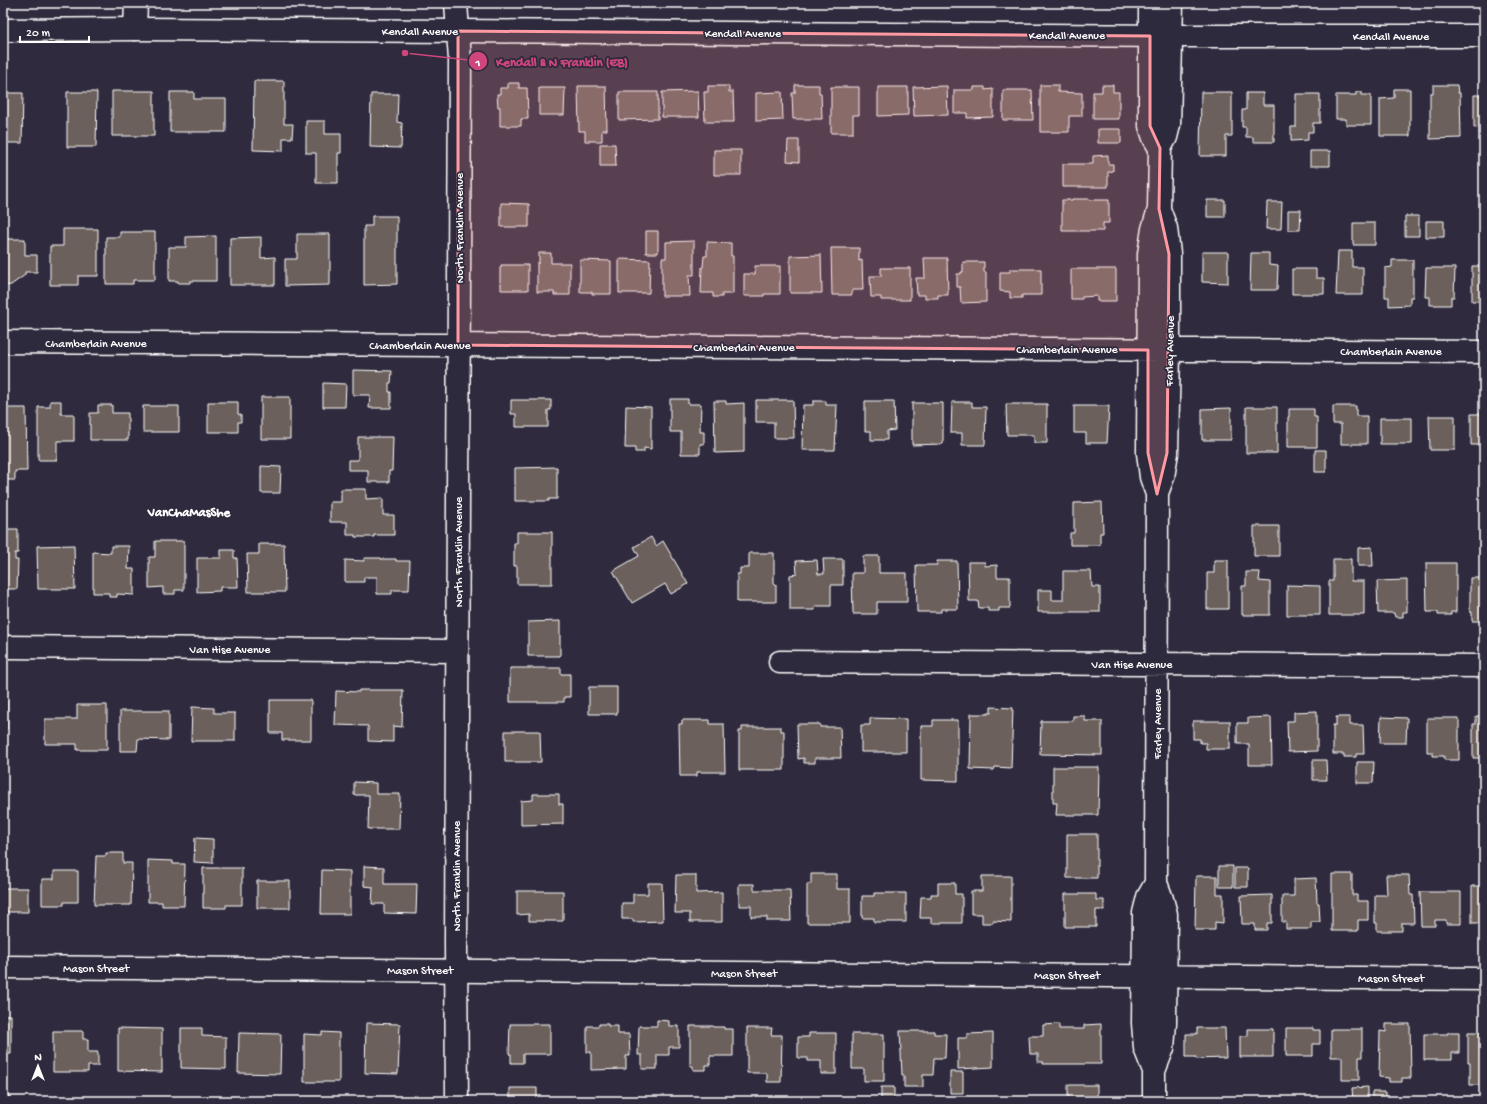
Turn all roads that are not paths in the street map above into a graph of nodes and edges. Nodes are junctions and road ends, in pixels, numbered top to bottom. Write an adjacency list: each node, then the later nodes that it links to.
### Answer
1 (136, 3): 5 (street)
2 (456, 3): 7 (street, North Franklin Avenue)
3 (1150, 3): 8 (street, Farley Avenue)
4 (1172, 3): 9 (street, Farley Avenue)
5 (136, 29): 6 (street, Kendall Avenue); 7 (street, Kendall Avenue)
6 (3, 30)
7 (458, 31): 8 (street, Kendall Avenue); 13 (street, North Franklin Avenue)
8 (1150, 36): 9 (street, Kendall Avenue); 11 (street, Farley Avenue)
9 (1172, 36): 10 (street, Kendall Avenue); 11 (street, Farley Avenue)
10 (1484, 36)
11 (1160, 148): 14 (street, Farley Avenue)
12 (3, 342): 13 (street, Chamberlain Avenue)
13 (458, 345): 14 (street, Chamberlain Avenue); 17 (street, North Franklin Avenue)
14 (1158, 350): 15 (street, Chamberlain Avenue); 19 (street, Farley Avenue)
15 (1484, 352)
16 (3, 647): 17 (street, Van Hise Avenue)
17 (457, 651): 23 (street, North Franklin Avenue)
18 (780, 662): 19 (street, Van Hise Avenue)
19 (1157, 665): 20 (street, Van Hise Avenue); 21 (street, Farley Avenue)
20 (1484, 666)
21 (1156, 883): 24 (street, Farley Avenue); 25 (street, Farley Avenue)
22 (3, 967): 23 (street, Mason Street)
23 (456, 970): 24 (street, Mason Street); 28 (street, North Franklin Avenue)
24 (1143, 976): 25 (street, Mason Street); 27 (street, Farley Avenue)
25 (1165, 976): 26 (street, Mason Street); 27 (street, Farley Avenue)
26 (1484, 979)
27 (1154, 1071): 29 (street, Farley Avenue)
28 (457, 1101)
29 (1154, 1101)

